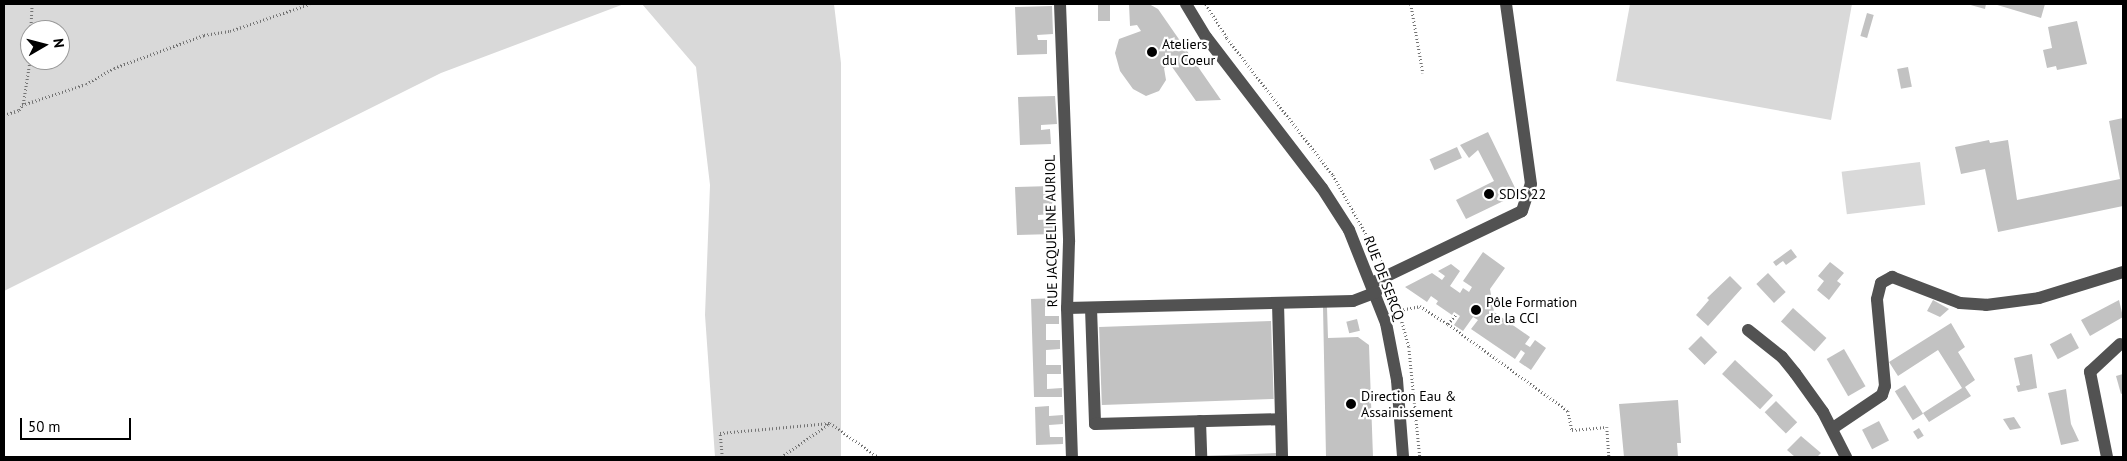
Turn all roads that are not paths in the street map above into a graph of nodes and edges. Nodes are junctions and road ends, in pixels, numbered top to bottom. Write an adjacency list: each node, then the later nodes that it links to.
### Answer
1 (1060, 4): 7 (street, RUE JACQUELINE AURIOL)
2 (1186, 4): 5 (street, RUE DE SERCQ)
3 (1506, 4): 5 (street)
4 (2123, 272): 13 (street)
5 (1374, 288): 6 (street); 17 (street, RUE DE SERCQ)
6 (1278, 303): 8 (street); 11 (street)
7 (1067, 308): 8 (street); 14 (street, RUE JACQUELINE AURIOL)
8 (1090, 308): 12 (street)
9 (1748, 330): 13 (street)
10 (2120, 344): 19 (street)
11 (1281, 419): 12 (street); 16 (street)
12 (1200, 421): 15 (street)
13 (1833, 428): 18 (street)
14 (1072, 457)
15 (1201, 457)
16 (1282, 457)
17 (1403, 457)
18 (1846, 457)
19 (2108, 457)

